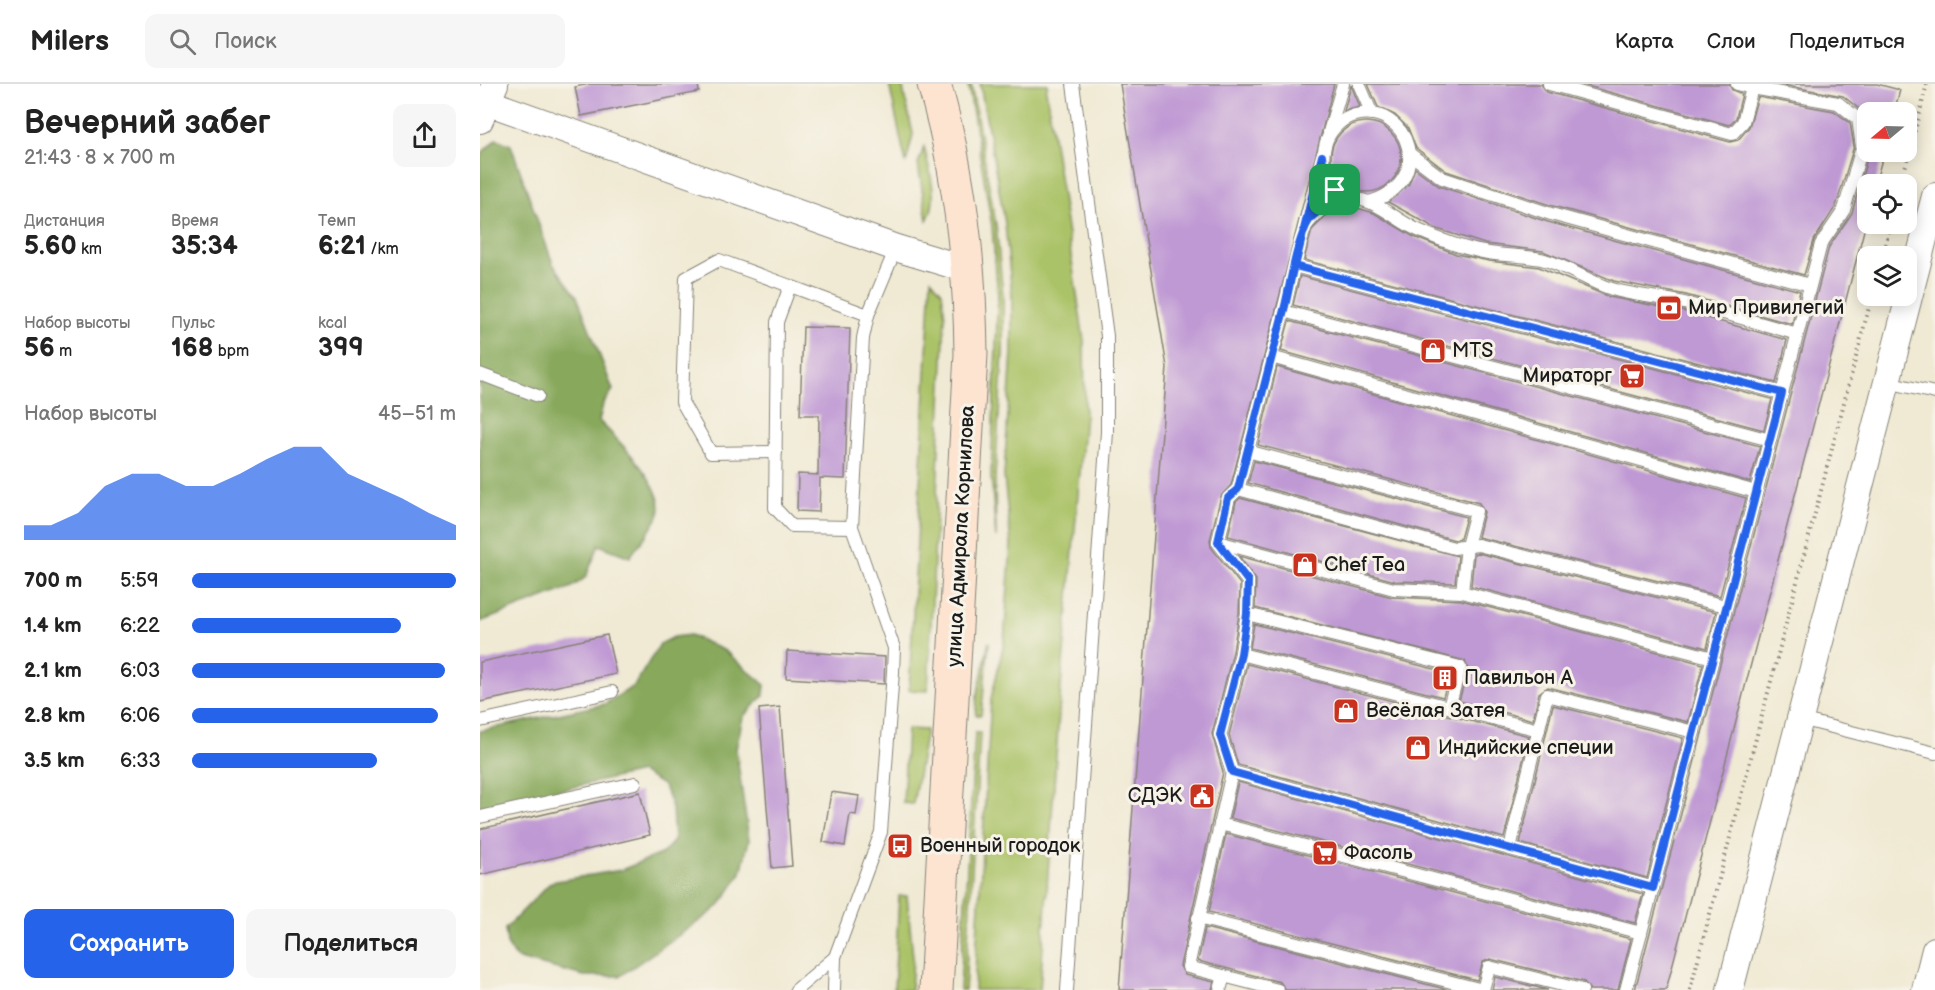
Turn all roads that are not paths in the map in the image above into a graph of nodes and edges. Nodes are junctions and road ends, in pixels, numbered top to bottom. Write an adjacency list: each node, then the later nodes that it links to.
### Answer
1 (1073, 84): 65 (lane)
2 (1343, 84): 10 (lane)
3 (1359, 84): 9 (lane)
4 (1549, 84): 6 (lane)
5 (1737, 84): 6 (lane)
6 (1752, 88): 20 (lane)
7 (938, 92): 19 (main road, улица Адмирала Корнилова)
8 (486, 101): 17 (street)
9 (1372, 114): 10 (lane); 11 (lane)
10 (1327, 139): 12 (lane)
11 (1410, 154): 15 (lane); 20 (lane)
12 (1322, 156): 14 (lane); 16 (lane)
13 (1935, 196): 27 (street)
14 (1351, 199): 15 (lane); 16 (lane)
15 (1369, 202): 24 (lane)
16 (1306, 225): 18 (lane)
17 (896, 248): 19 (street); 23 (lane)
18 (1295, 266): 22 (lane); 28 (lane)
19 (969, 270): 64 (main road, улица Адмирала Корнилова)
20 (1810, 285): 24 (lane)
21 (790, 286): 23 (lane); 33 (lane); 33 (lane)
22 (1283, 312): 25 (lane); 31 (lane)
23 (868, 315): 36 (lane)
24 (1797, 334): 28 (lane)
25 (1271, 357): 32 (lane); 35 (lane)
26 (480, 374): 30 (lane)
27 (1887, 382): 29 (lane); 46 (street)
28 (1782, 393): 31 (lane)
29 (1935, 393)
30 (538, 396)
31 (1770, 440): 35 (lane)
32 (1247, 451): 34 (lane); 38 (lane)
33 (776, 452): 36 (lane)
34 (1238, 489): 37 (lane); 38 (lane)
35 (1756, 492): 40 (lane)
36 (852, 527): 60 (lane)
37 (1218, 542): 39 (lane); 41 (lane)
38 (1467, 546): 39 (lane); 40 (lane)
39 (1462, 592): 43 (lane)
40 (1726, 606): 43 (lane)
41 (1247, 614): 42 (lane); 45 (lane)
42 (1241, 654): 45 (lane); 51 (lane)
43 (1713, 658): 49 (lane)
44 (612, 692): 47 (lane)
45 (1449, 707): 48 (lane)
46 (1800, 719): 50 (lane); 70 (street)
47 (480, 721)
48 (1539, 730): 49 (lane); 55 (lane)
49 (1694, 732): 56 (lane)
50 (1935, 753)
51 (1232, 772): 54 (lane); 55 (lane)
52 (635, 783): 53 (lane)
53 (480, 817)
54 (1220, 824): 57 (lane); 58 (lane)
55 (1510, 848): 56 (lane)
56 (1653, 888): 58 (lane)
57 (1198, 918): 61 (lane); 68 (lane)
58 (1641, 933): 69 (lane)
59 (1935, 950): 71 (street)
60 (835, 957): 62 (lane); 63 (lane)
61 (1224, 976): 66 (lane); 67 (lane)
62 (796, 990)
63 (834, 990)
64 (936, 990)
65 (1067, 990)
66 (1220, 990)
67 (1278, 990)
68 (1582, 990)
69 (1626, 990)
70 (1730, 990)
71 (1925, 990)

